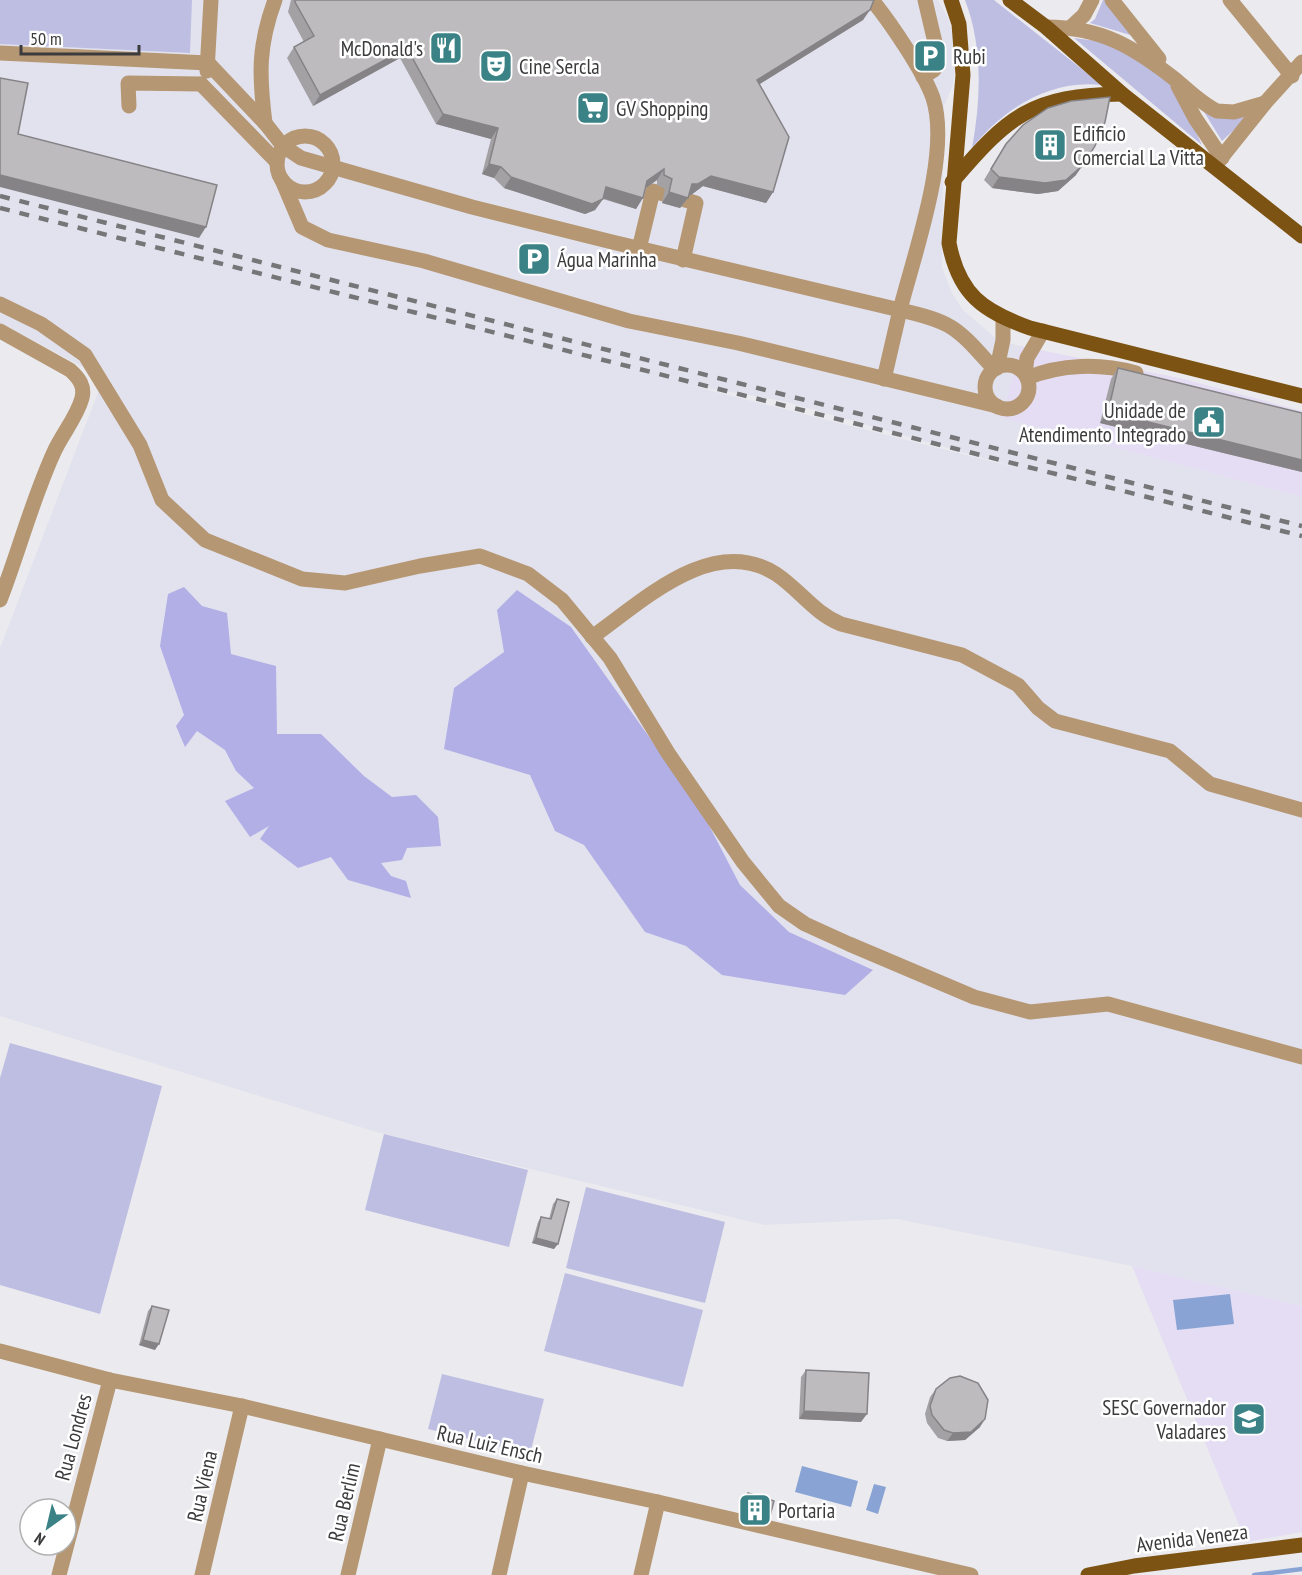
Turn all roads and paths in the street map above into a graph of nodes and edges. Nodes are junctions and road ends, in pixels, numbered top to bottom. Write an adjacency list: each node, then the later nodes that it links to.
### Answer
1 (211, 0): 14 (street)
2 (275, 0): 22 (street)
3 (872, 0): 16 (street)
4 (925, 0): 16 (street)
5 (951, 0): 28 (main road)
6 (1010, 0): 10 (main road)
7 (1092, 0): 11 (street)
8 (1112, 0): 17 (street)
9 (1230, 0): 15 (street)
10 (1046, 27): 11 (street); 19 (main road)
11 (1071, 27): 17 (street)
12 (0, 53): 14 (street)
13 (1302, 62): 15 (street)
14 (208, 63): 18 (street); 22 (street)
15 (1292, 76): 20 (street)
16 (923, 77): 33 (street)
17 (1175, 79): 20 (street); 25 (street)
18 (201, 84): 21 (street); 24 (street)
19 (1122, 94): 25 (main road); 28 (main road)
20 (1265, 103): 25 (street)
21 (129, 106)
22 (265, 123): 23 (street)
23 (283, 146): 24 (street); 26 (street); 26 (street)
24 (277, 162): 27 (street)
25 (1218, 162): 29 (main road)
26 (332, 168): 27 (street); 30 (street)
27 (282, 180): 40 (street)
28 (952, 182): 34 (main road)
29 (1301, 234)
30 (639, 249): 31 (street); 31 (street)
31 (683, 260): 33 (street)
32 (0, 303): 44 (street)
33 (900, 310): 37 (street); 40 (street)
34 (1003, 318): 36 (main road); 37 (street)
35 (0, 331): 43 (street)
36 (1043, 331): 39 (street); 41 (main road)
37 (995, 368): 39 (street); 42 (street)
38 (1147, 375): 39 (street)
39 (1026, 376): 42 (street)
40 (884, 379): 42 (street)
41 (1302, 396)
42 (998, 406)
43 (2, 590)
44 (592, 637): 45 (street); 46 (street)
45 (1302, 810)
46 (1302, 1057)
47 (0, 1351): 48 (street, Rua Luiz Ensch)
48 (110, 1380): 49 (street, Rua Luiz Ensch); 54 (street, Rua Londres)
49 (242, 1406): 50 (street, Rua Luiz Ensch); 55 (street, Rua Viena)
50 (380, 1439): 51 (street, Rua Luiz Ensch); 56 (street, Rua Berlim)
51 (522, 1473): 52 (street, Rua Luiz Ensch); 57 (street)
52 (658, 1502): 58 (street); 59 (street, Rua Luiz Ensch)
53 (1302, 1545): 60 (main road, Avenida Veneza)
54 (59, 1575)
55 (202, 1575)
56 (348, 1575)
57 (499, 1575)
58 (641, 1575)
59 (971, 1575)
60 (1088, 1575)

